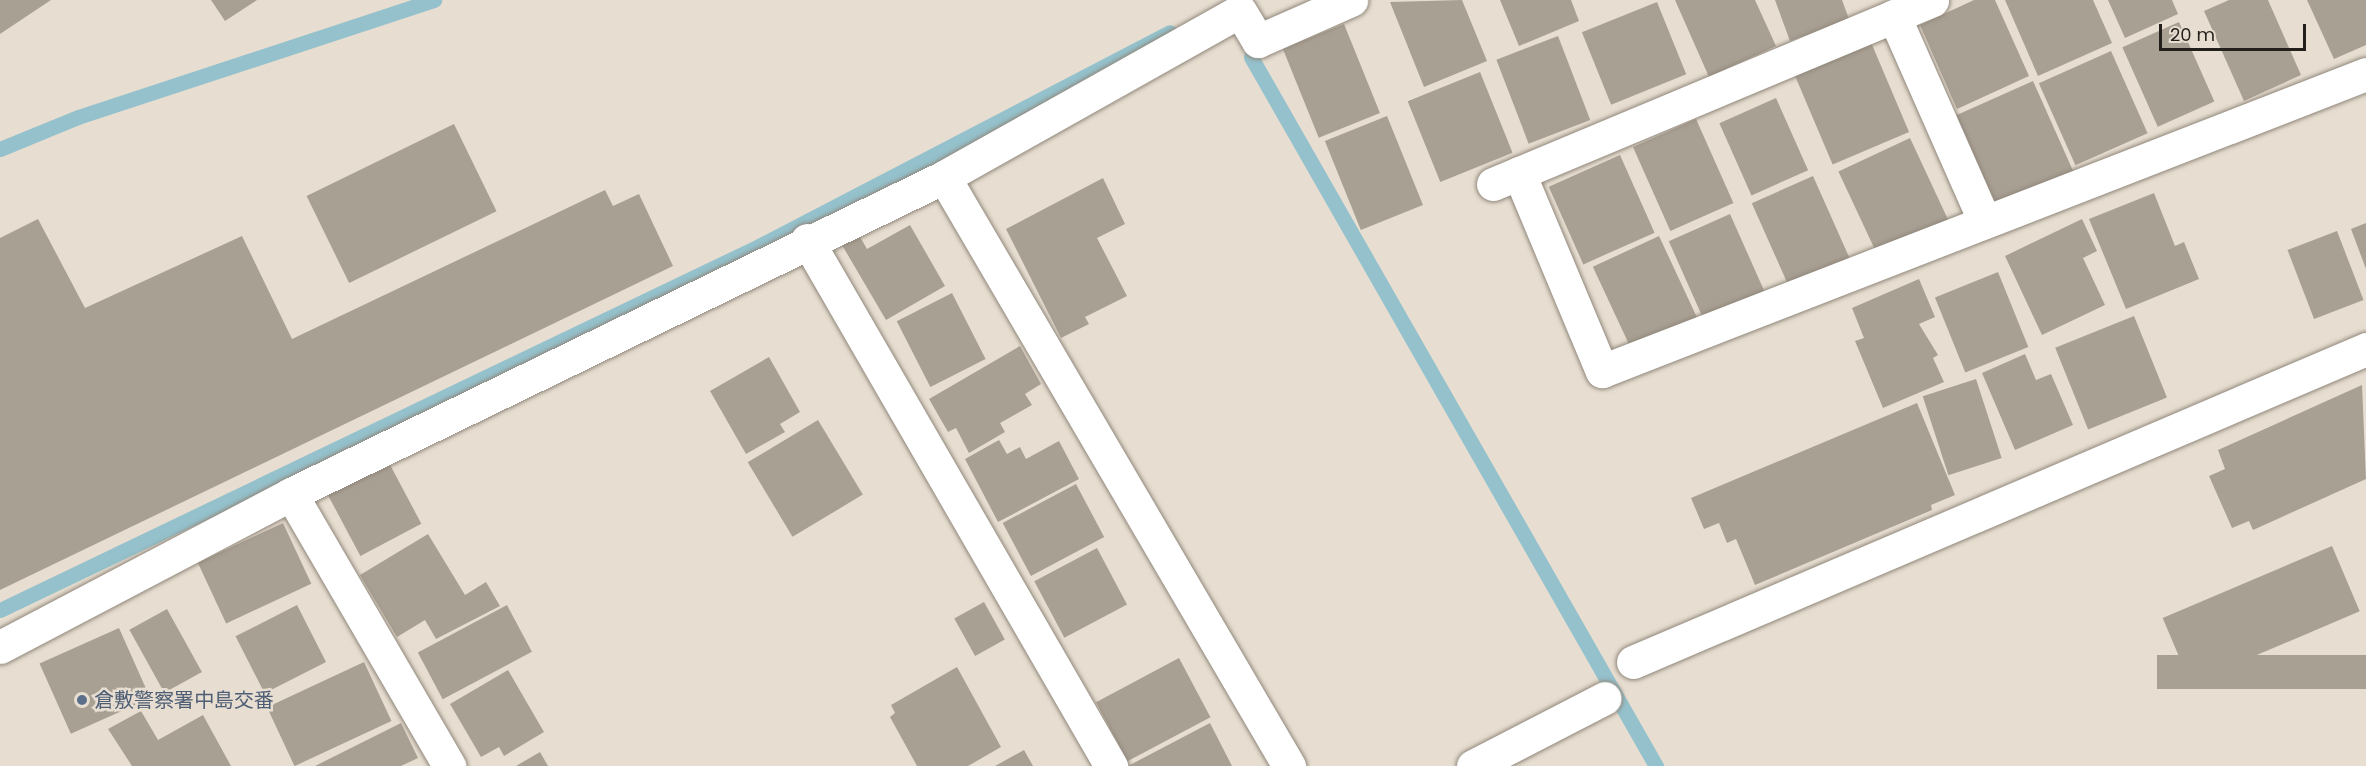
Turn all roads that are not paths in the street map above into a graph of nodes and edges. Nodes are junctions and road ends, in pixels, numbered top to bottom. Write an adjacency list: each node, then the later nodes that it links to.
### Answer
1 (1351, 0): 3 (street)
2 (1932, 0): 4 (street)
3 (1237, 6): 6 (street)
4 (1894, 16): 7 (street); 7 (street)
5 (2366, 74): 7 (street)
6 (944, 177): 8 (street); 16 (street)
7 (1984, 222)
8 (807, 240): 10 (street); 15 (street)
9 (2366, 349): 12 (street)
10 (291, 494): 11 (street); 14 (street)
11 (0, 647)
12 (1633, 662)
13 (1605, 698): 17 (street)
14 (449, 766)
15 (1111, 766)
16 (1289, 766)
17 (1473, 766)

